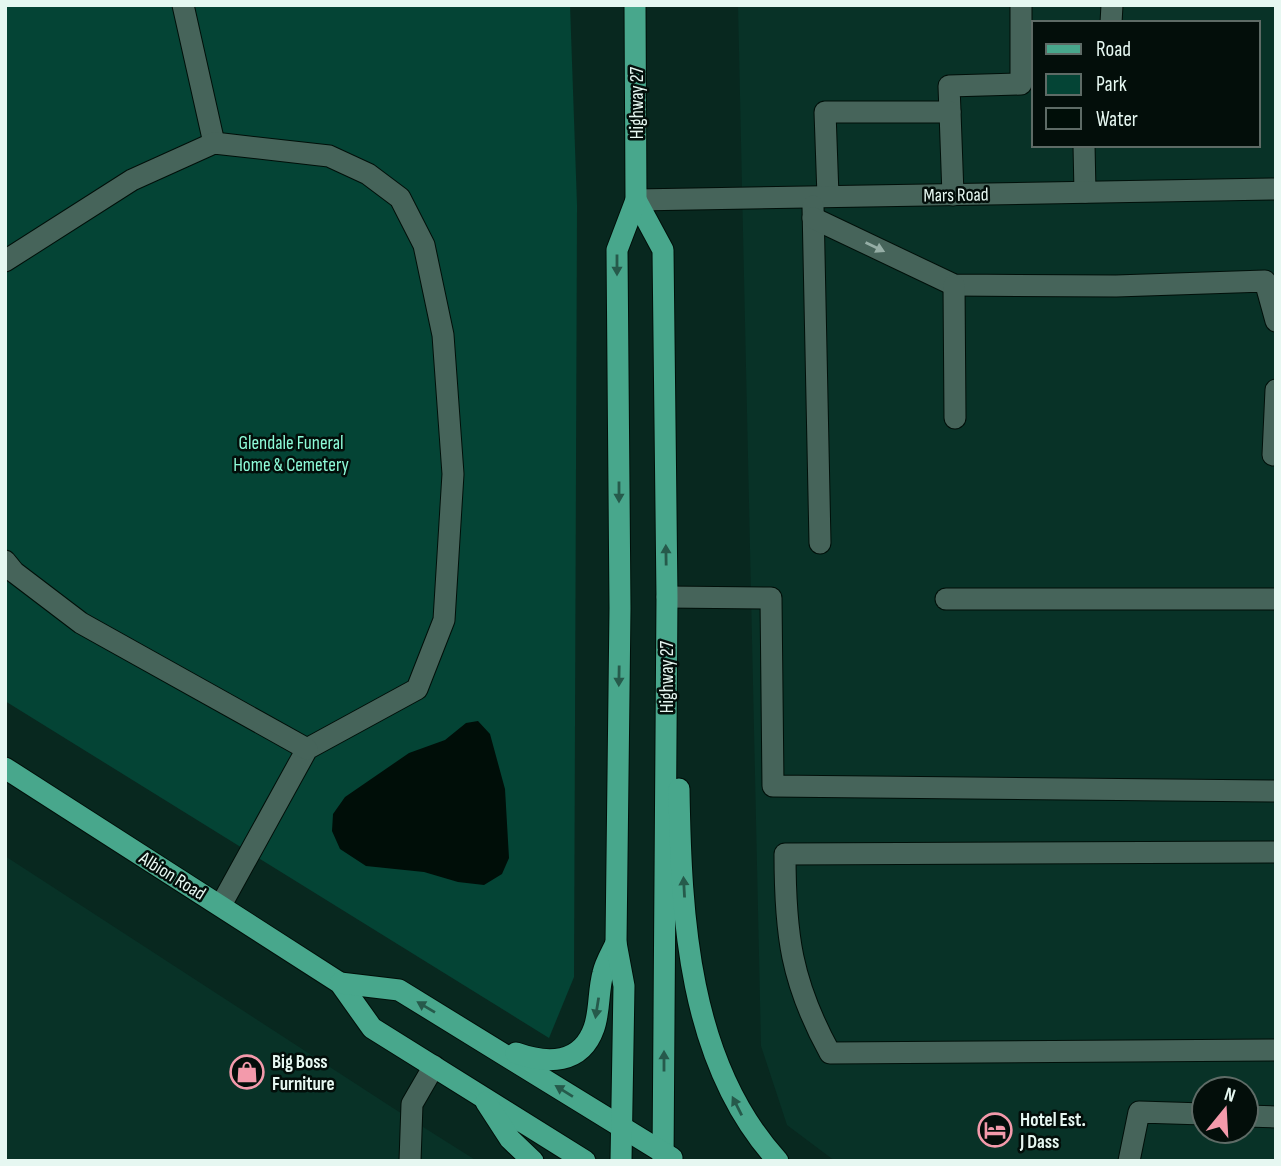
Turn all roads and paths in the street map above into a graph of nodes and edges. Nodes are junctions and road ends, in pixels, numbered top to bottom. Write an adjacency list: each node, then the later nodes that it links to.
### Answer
1 (183, 5): 5 (street)
2 (635, 5): 10 (main road, Highway 27)
3 (1021, 5): 4 (street)
4 (950, 112): 9 (street); 11 (street)
5 (214, 143): 12 (street); 24 (street)
6 (1084, 147): 8 (street)
7 (1276, 189): 8 (street, Mars Road)
8 (1085, 192): 9 (street, Mars Road)
9 (953, 195): 11 (street, Mars Road)
10 (636, 200): 11 (street, Mars Road); 20 (main road, Highway 27, one-way to 10); 29 (main road, Highway 27, one-way to 29)
11 (818, 204): 13 (street, one-way to 13); 18 (street)
12 (5, 261)
13 (954, 285): 14 (street); 16 (street)
14 (1276, 321)
15 (1276, 390): 17 (street)
16 (955, 418)
17 (1273, 455)
18 (820, 543)
19 (5, 561): 24 (street)
20 (667, 597): 23 (main road, Highway 27); 26 (street)
21 (946, 599): 22 (street)
22 (1276, 599)
23 (666, 746): 37 (main road, Highway 27, one-way to 23); 42 (main road, one-way to 23)
24 (307, 749): 28 (street)
25 (5, 768): 28 (main road, Albion Road)
26 (1276, 791)
27 (1276, 852): 32 (street)
28 (221, 905): 30 (main road, Albion Road)
29 (616, 943): 31 (main road, one-way to 31); 36 (main road, Highway 27)
30 (340, 983): 31 (main road, Albion Road, one-way to 30); 33 (main road, Albion Road)
31 (484, 1042): 36 (main road, Albion Road, one-way to 31)
32 (1276, 1051)
33 (434, 1066): 34 (main road, Albion Road); 38 (street)
34 (484, 1097): 39 (main road); 40 (main road, Albion Road)
35 (1190, 1114): 43 (street)
36 (622, 1127): 37 (main road, Albion Road); 41 (main road, Highway 27)
37 (668, 1158)
38 (410, 1161)
39 (533, 1161)
40 (585, 1161)
41 (621, 1161)
42 (778, 1161)
43 (1129, 1161)

